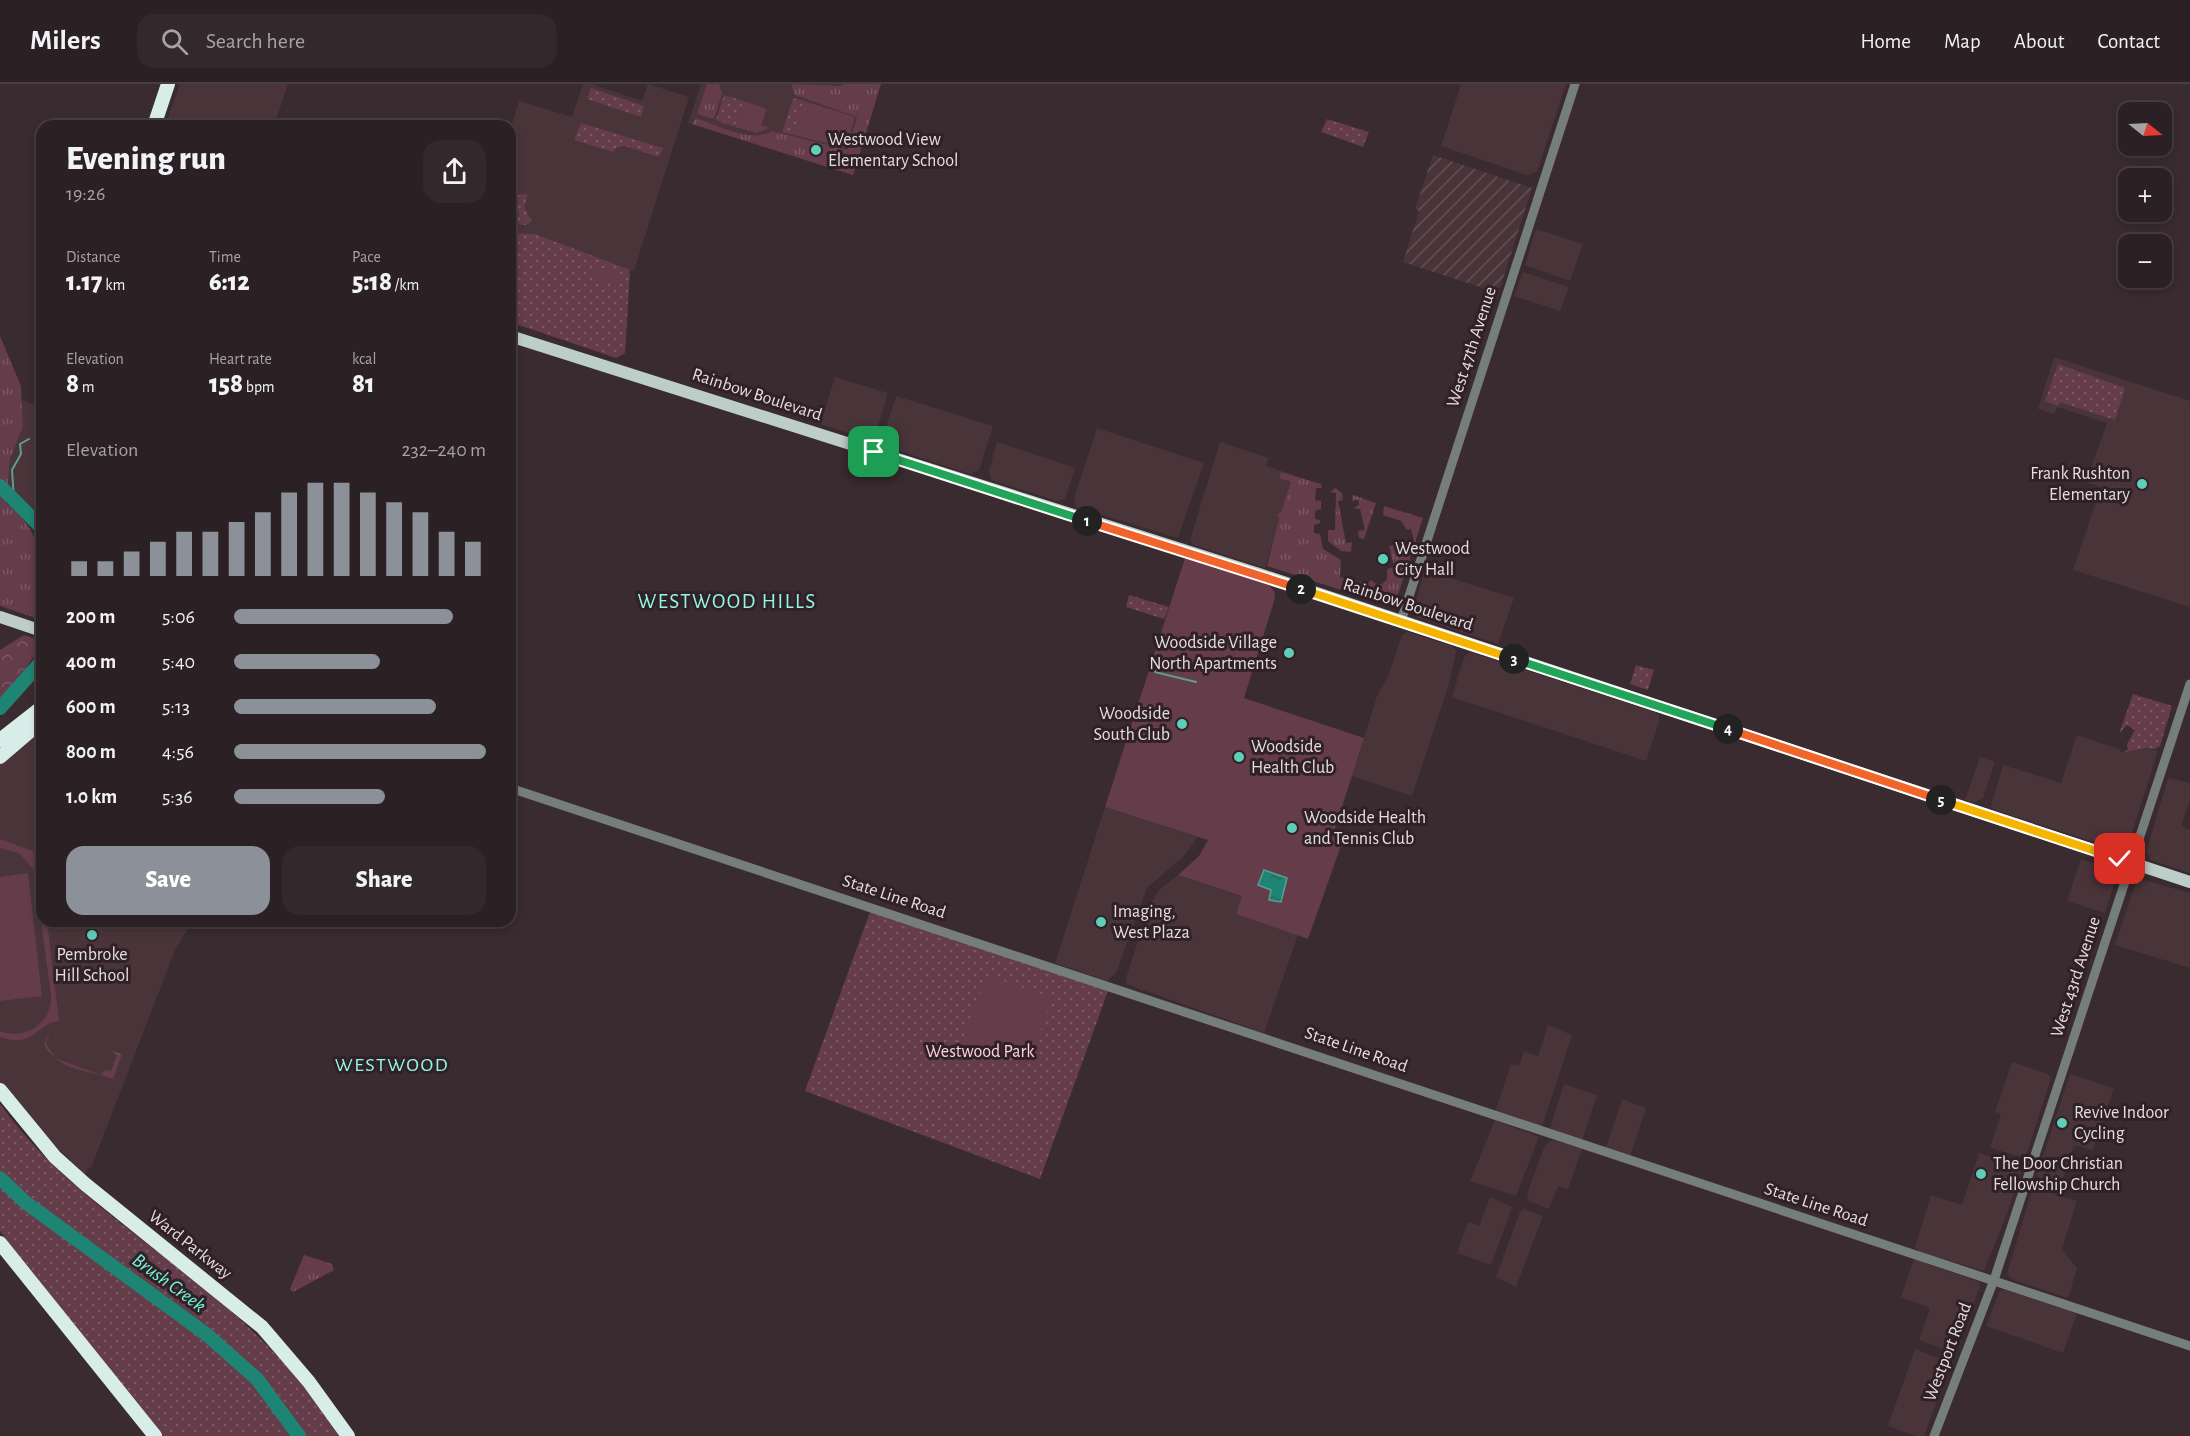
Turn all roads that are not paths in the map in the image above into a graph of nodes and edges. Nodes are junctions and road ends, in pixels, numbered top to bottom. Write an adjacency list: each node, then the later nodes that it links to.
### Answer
1 (168, 84): 3 (highway)
2 (1575, 84): 6 (street, West 47th Avenue)
3 (156, 120)
4 (516, 338): 6 (main road, Rainbow Boulevard)
5 (0, 617): 7 (main road)
6 (1401, 621): 16 (main road, Rainbow Boulevard)
7 (36, 629)
8 (2190, 684): 16 (street, West 43rd Avenue)
9 (36, 712): 11 (highway)
10 (36, 726): 14 (highway)
11 (15, 729): 12 (highway); 13 (highway)
12 (0, 735)
13 (0, 740)
14 (0, 757)
15 (516, 790): 20 (street, State Line Road)
16 (2132, 863): 17 (main road, Rainbow Boulevard); 20 (street, West 43rd Avenue)
17 (2190, 882)
18 (0, 1090): 23 (highway, Ward Parkway)
19 (0, 1243): 22 (highway)
20 (1994, 1280): 21 (street, State Line Road); 24 (street, Westport Road)
21 (2190, 1346)
22 (155, 1436)
23 (348, 1436)
24 (1934, 1436)

